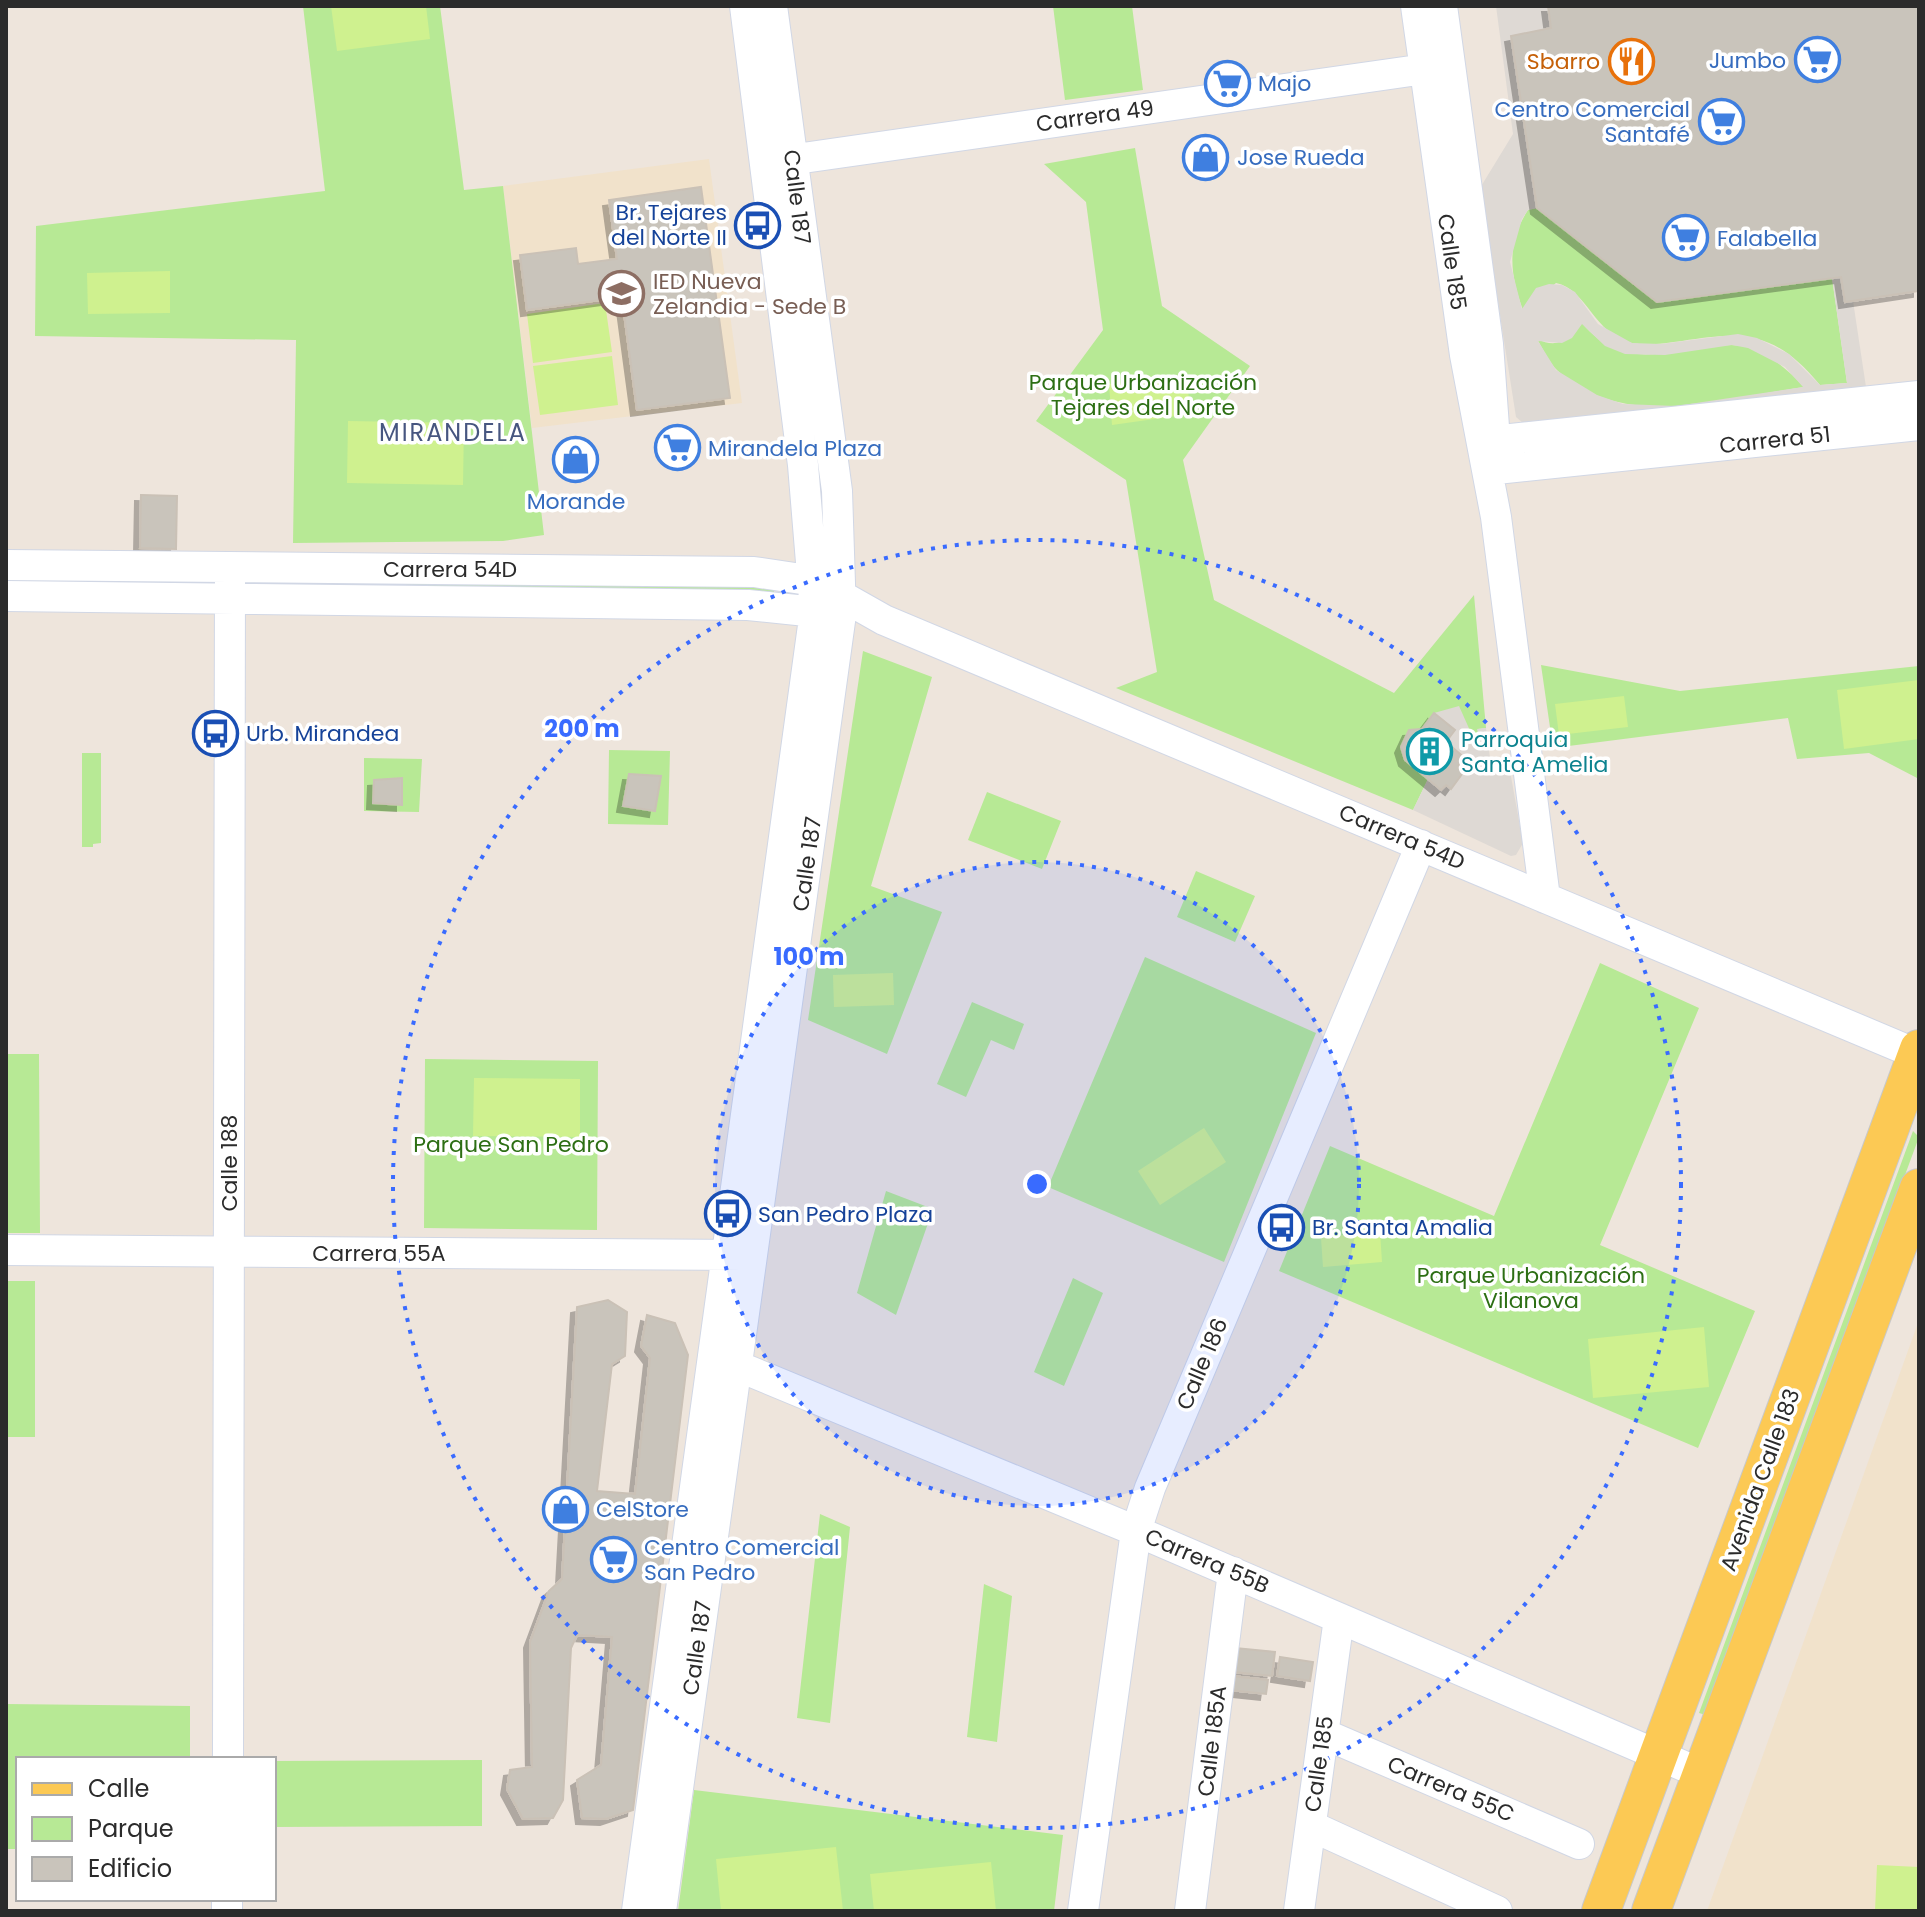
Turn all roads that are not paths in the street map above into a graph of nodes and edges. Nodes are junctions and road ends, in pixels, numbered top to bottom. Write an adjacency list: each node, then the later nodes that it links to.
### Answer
1 (745, 6): 6 (street, Calle 187)
2 (772, 6): 6 (street, Calle 187)
3 (1416, 6): 5 (street, Calle 185)
4 (1442, 6): 10 (street, Calle 185)
5 (1425, 69): 6 (street, Carrera 49); 10 (street, Calle 185)
6 (778, 162): 15 (street, Calle 187)
7 (1919, 396): 9 (street, Carrera 51)
8 (1919, 425): 9 (street, Carrera 51)
9 (1632, 439): 10 (street, Carrera 51)
10 (1490, 455): 17 (street, Calle 185)
11 (6, 565): 12 (street, Carrera 54D)
12 (230, 568): 14 (street, Calle 188); 15 (street, Carrera 54D)
13 (6, 596): 14 (street, Carrera 54D)
14 (230, 599): 15 (street, Carrera 54D); 21 (street, Calle 188)
15 (828, 600): 16 (street, Carrera 54D); 22 (street, Calle 187)
16 (1421, 845): 17 (street, Carrera 54D); 24 (street, Calle 186)
17 (1545, 898): 18 (street, Carrera 54D)
18 (1918, 1052): 28 (main road, Avenida Calle 183)
19 (1919, 1188): 30 (main road, Avenida Calle 183)
20 (6, 1250): 21 (street, Carrera 55A)
21 (228, 1252): 22 (street, Carrera 55A); 29 (street, Calle 188)
22 (738, 1255): 23 (street, Calle 187)
23 (724, 1360): 24 (street, Carrera 55B); 33 (street, Calle 187); 34 (street, Calle 187)
24 (1136, 1531): 25 (street, Carrera 55B); 35 (street, Calle 186)
25 (1233, 1572): 26 (street, Carrera 55B); 36 (street, Calle 185A)
26 (1339, 1618): 27 (street, Calle 185); 28 (street, Carrera 55B)
27 (1324, 1734): 31 (street, Calle 185); 32 (street, Carrera 55C)
28 (1658, 1754): 30 (street, Carrera 55B); 39 (main road, Avenida Calle 183)
29 (228, 1757)
30 (1700, 1773): 40 (main road, Avenida Calle 183)
31 (1311, 1826): 37 (street, Calle 185); 38 (street)
32 (1579, 1844)
33 (637, 1911)
34 (661, 1911)
35 (1083, 1911)
36 (1190, 1911)
37 (1299, 1911)
38 (1497, 1911)
39 (1601, 1911)
40 (1651, 1911)

